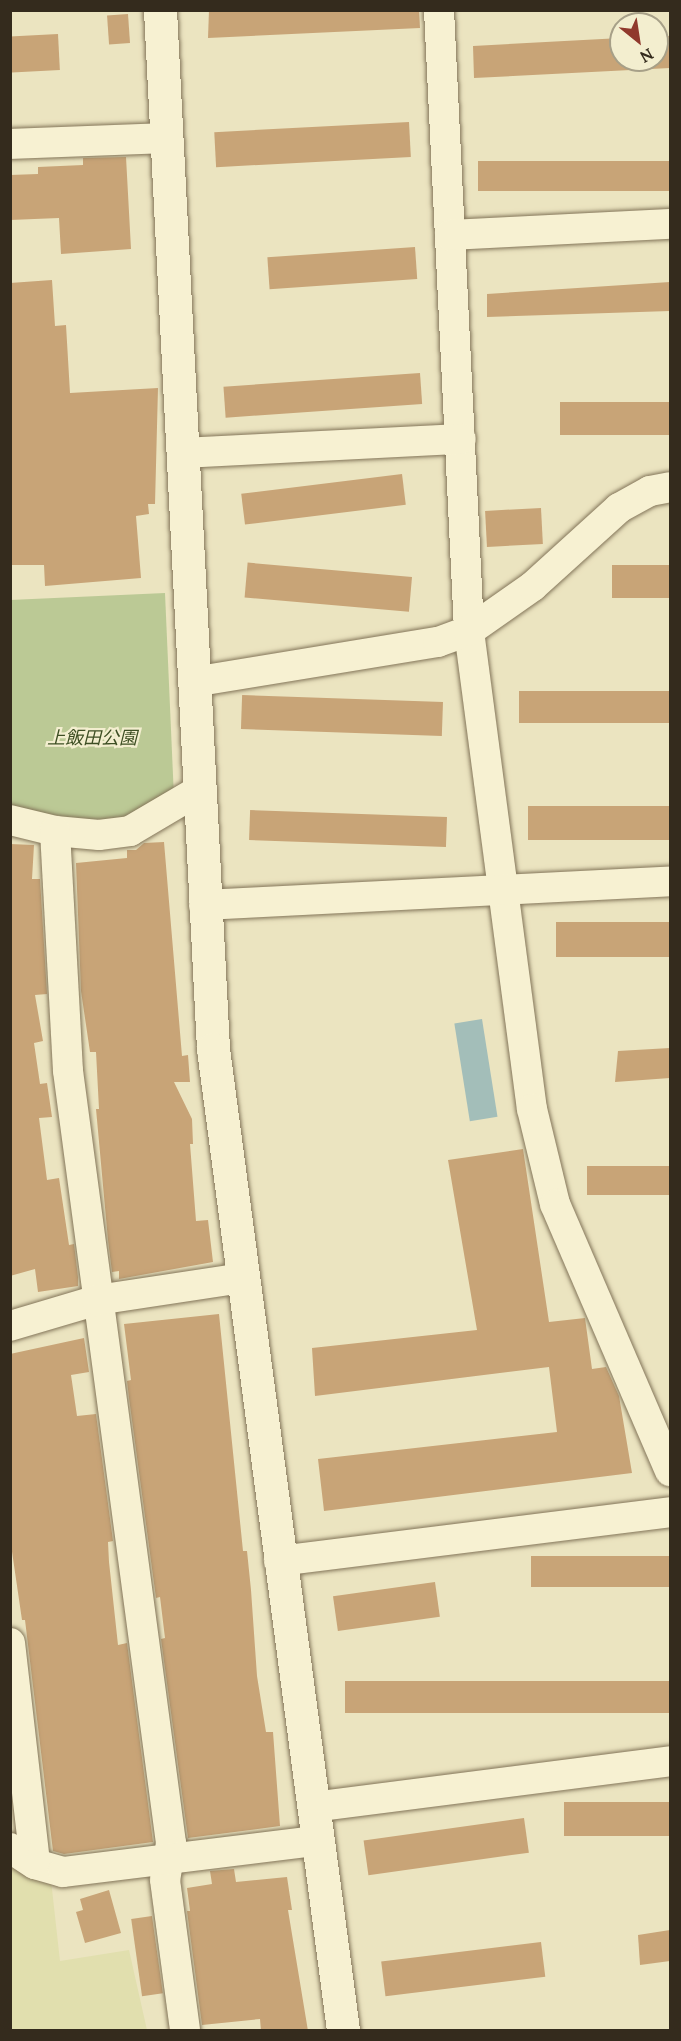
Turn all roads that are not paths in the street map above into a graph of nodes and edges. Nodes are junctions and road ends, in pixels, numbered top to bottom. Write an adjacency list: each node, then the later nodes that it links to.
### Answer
1 (160, 10): 3 (street)
2 (439, 10): 6 (street)
3 (166, 138): 4 (street); 8 (street)
4 (10, 144)
5 (670, 224): 6 (street)
6 (450, 235): 7 (street)
7 (460, 439): 8 (street); 10 (street)
8 (182, 453): 11 (street)
9 (670, 487): 10 (street)
10 (469, 631): 11 (street); 16 (street)
11 (193, 682): 12 (street)
12 (198, 791): 14 (street); 17 (street)
13 (10, 820): 14 (street)
14 (55, 831): 19 (street)
15 (670, 881): 16 (street)
16 (504, 890): 17 (street); 21 (street)
17 (204, 905): 18 (street)
18 (242, 1278): 19 (street); 23 (street)
19 (98, 1300): 20 (street); 29 (street)
20 (10, 1326)
21 (670, 1471)
22 (670, 1512): 23 (street)
23 (279, 1561): 26 (street)
24 (10, 1643): 30 (street)
25 (670, 1761): 26 (street)
26 (313, 1807): 27 (street)
27 (317, 1841): 29 (street); 32 (street)
28 (10, 1848): 30 (street)
29 (167, 1862): 30 (street); 31 (street)
30 (35, 1864)
31 (185, 2031)
32 (343, 2031)

